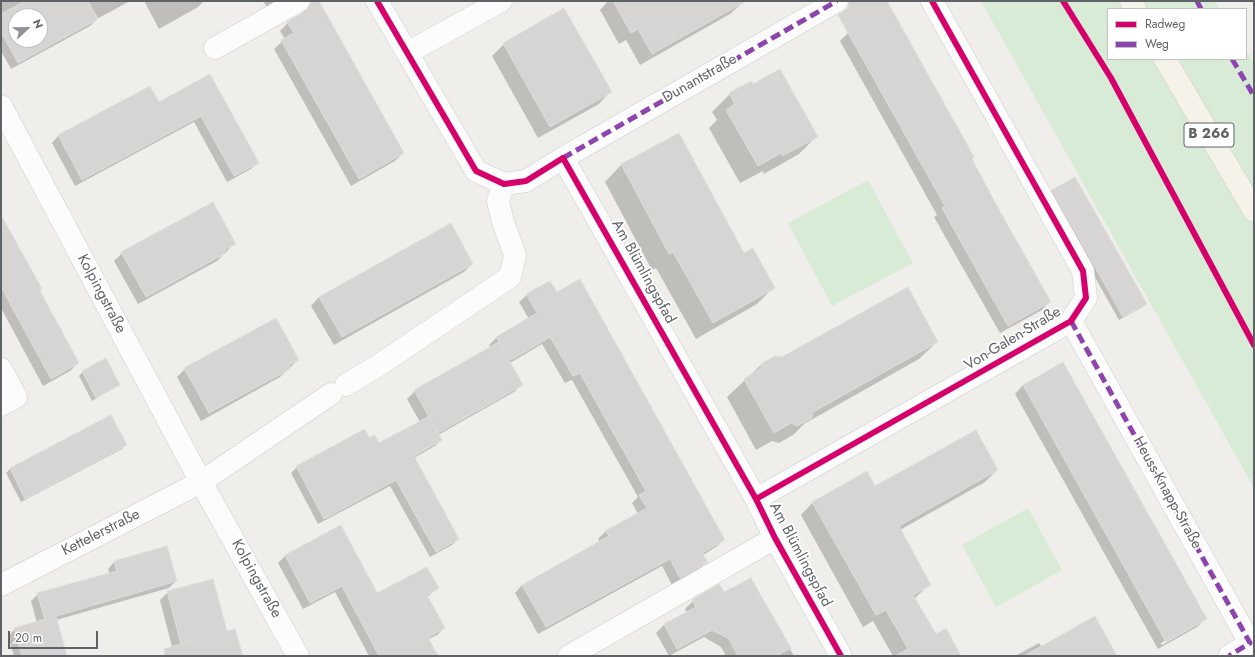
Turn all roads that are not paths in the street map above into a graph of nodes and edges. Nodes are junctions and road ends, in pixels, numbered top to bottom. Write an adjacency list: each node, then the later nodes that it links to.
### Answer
1 (299, 1): 6 (street)
2 (377, 1): 7 (street)
3 (501, 1): 7 (street)
4 (837, 1): 10 (street, Dunantstraße)
5 (932, 1): 13 (street, Von-Galen-Straße)
6 (215, 48)
7 (407, 53): 11 (street)
8 (1166, 60): 12 (main road, B 266)
9 (1, 106): 16 (street, Kolpingstraße)
10 (563, 158): 11 (street); 17 (street, Am Blümlingspfad)
11 (504, 184): 16 (street)
12 (1254, 211)
13 (1071, 321): 17 (street, Von-Galen-Straße); 23 (street, Heuss-Knapp-Straße)
14 (1, 369): 15 (street)
15 (1, 405)
16 (202, 482): 19 (street, Kettelerstraße); 20 (street, Kolpingstraße)
17 (756, 499): 18 (street, Am Blümlingspfad)
18 (775, 538): 21 (street, Am Blümlingspfad); 22 (street, Am Blümlingspfad)
19 (1, 585)
20 (298, 656)
21 (569, 656)
22 (841, 656)
23 (1229, 656)

